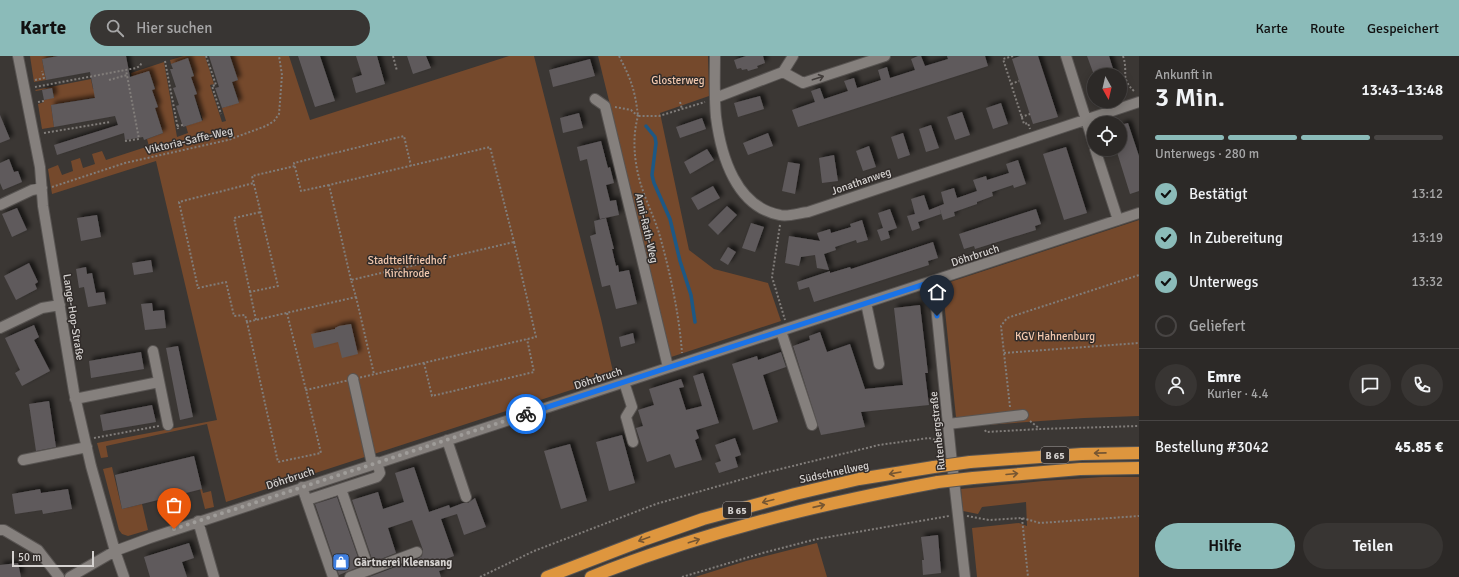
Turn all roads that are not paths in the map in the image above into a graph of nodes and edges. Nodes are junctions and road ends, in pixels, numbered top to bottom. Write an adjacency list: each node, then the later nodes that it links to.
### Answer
1 (18, 56): 13 (street, Lange-Hop-Straße)
2 (714, 56): 7 (street)
3 (793, 56): 6 (street)
4 (1066, 56): 10 (street)
5 (881, 57): 6 (street, one-way to 5)
6 (783, 72): 7 (street)
7 (715, 98): 10 (street, Jonathanweg)
8 (1139, 99): 10 (street, Jonathanweg)
9 (595, 100): 24 (street, Anni-Rath-Weg)
10 (1086, 119): 11 (street)
11 (1087, 122)
12 (1097, 156): 16 (street)
13 (42, 188): 14 (street); 19 (street, Lange-Hop-Straße)
14 (0, 205)
15 (1139, 213): 16 (street, Döhrbruch)
16 (1118, 220): 17 (street, Döhrbruch)
17 (931, 282): 18 (street, Döhrbruch); 30 (street, Rutenbergstraße)
18 (866, 303): 21 (street, Döhrbruch); 23 (street)
19 (60, 305): 20 (street); 28 (street, Lange-Hop-Straße)
20 (0, 328)
21 (785, 330): 24 (street, Döhrbruch); 32 (street)
22 (153, 351): 26 (street)
23 (879, 364)
24 (668, 368): 27 (street, Döhrbruch)
25 (353, 379): 38 (street)
26 (159, 382): 28 (street); 31 (street)
27 (624, 382): 33 (street, Döhrbruch); 34 (street)
28 (76, 399): 35 (street, Lange-Hop-Straße)
29 (1024, 415): 30 (street)
30 (948, 424): 57 (street, Rutenbergstraße)
31 (168, 425)
32 (812, 425)
33 (447, 440): 38 (street, Döhrbruch); 42 (street)
34 (633, 442)
35 (86, 444): 37 (street); 46 (street, Lange-Hop-Straße)
36 (1139, 452): 55 (highway, Südschnellweg / B 65, one-way to 55, bridge)
37 (23, 460)
38 (375, 463): 40 (street, Döhrbruch); 41 (street)
39 (1139, 468): 56 (highway, B 65, one-way to 39, bridge)
40 (302, 487): 43 (street); 44 (street, Döhrbruch)
41 (341, 489): 43 (street); 48 (street)
42 (466, 497)
43 (307, 500): 53 (street)
44 (198, 521): 46 (street, Döhrbruch); 52 (street)
45 (0, 530): 49 (street)
46 (115, 551): 50 (street, Döhrbruch); 51 (street, Lange-Hop-Straße)
47 (417, 552): 48 (street)
48 (369, 570): 54 (street)
49 (59, 577)
50 (70, 577)
51 (124, 577)
52 (214, 577)
53 (333, 577)
54 (350, 577)
55 (547, 577)
56 (591, 577)
57 (965, 577)

